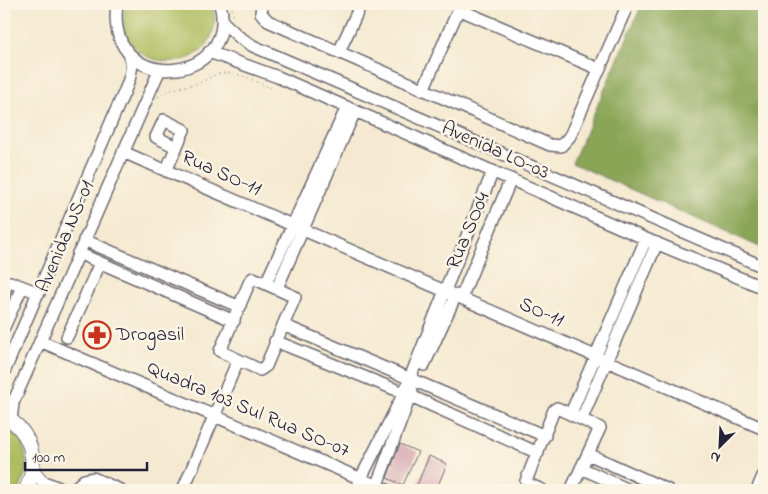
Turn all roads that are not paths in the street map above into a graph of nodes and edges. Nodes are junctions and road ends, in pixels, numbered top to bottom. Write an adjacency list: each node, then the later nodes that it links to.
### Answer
1 (107, 4): 8 (street)
2 (117, 4): 8 (street)
3 (220, 4): 9 (street)
4 (262, 4): 11 (street)
5 (360, 4): 11 (street)
6 (628, 4): 14 (street)
7 (459, 7): 14 (street); 15 (street)
8 (116, 17): 12 (street)
9 (222, 21): 10 (street); 27 (street, Avenida LO-03)
10 (209, 52): 13 (street); 16 (street, Avenida LO-03)
11 (339, 52): 15 (street)
12 (130, 56): 13 (street); 33 (street, Avenida NS-01)
13 (160, 69): 18 (street, Avenida NS-01)
14 (599, 69): 15 (street)
15 (423, 90)
16 (351, 109): 20 (street, Avenida LO-03); 22 (street)
17 (176, 147): 19 (street)
18 (123, 152): 19 (street, Rua SO-11); 23 (street, Avenida NS-01)
19 (166, 171): 22 (street, Rua SO-11)
20 (493, 171): 21 (street, Avenida LO-03); 34 (street)
21 (511, 179): 24 (street, Avenida LO-03); 34 (street, Rua SO04)
22 (298, 229): 28 (street); 34 (street, SO-11)
23 (84, 240): 25 (street, Avenida NS-01); 36 (street)
24 (652, 241): 30 (street, Avenida LO-03); 43 (street); 45 (street)
25 (78, 253): 26 (street); 32 (street, Avenida NS-01)
26 (100, 263): 35 (street); 37 (street)
27 (764, 267)
28 (271, 286): 36 (street); 38 (street)
29 (22, 287): 31 (street); 33 (street); 39 (street)
30 (764, 288)
31 (4, 292)
32 (62, 292): 35 (street); 41 (street, Avenida NS-01)
33 (39, 293): 46 (street, Avenida NS-01)
34 (455, 295): 43 (street, SO-11); 47 (street)
35 (83, 302): 40 (street)
36 (240, 307): 37 (street)
37 (234, 321): 44 (street)
38 (283, 325): 42 (street); 47 (street)
39 (4, 326)
40 (67, 337)
41 (40, 341): 50 (street, Quadra 103 Sul Rua SO-07); 51 (street, Avenida NS-01)
42 (275, 341): 44 (street); 48 (street)
43 (595, 357): 45 (street, SO-11); 49 (street)
44 (242, 362): 50 (street)
45 (607, 362): 52 (street); 53 (street, SO-11)
46 (4, 370)
47 (413, 381): 48 (street); 54 (street)
48 (407, 394): 55 (street); 60 (street); 61 (street)
49 (570, 414): 52 (street); 54 (street)
50 (218, 417): 60 (street, Quadra 103 Sul Rua SO-07); 66 (street); 67 (street)
51 (8, 418): 58 (main road)
52 (582, 418): 56 (street)
53 (764, 428)
54 (545, 436): 55 (street)
55 (538, 453): 69 (street)
56 (588, 454): 57 (street); 72 (street)
57 (581, 468): 70 (street); 71 (street)
58 (33, 470): 62 (main road); 63 (street)
59 (764, 474): 73 (street)
60 (360, 478): 61 (street, Quadra 103 Sul Rua SO-07); 68 (street)
61 (379, 489)
62 (26, 490)
63 (64, 490)
64 (74, 490): 65 (street)
65 (120, 490)
66 (183, 490)
67 (192, 490)
68 (355, 490)
69 (542, 490)
70 (571, 490)
71 (629, 490)
72 (668, 490)
73 (757, 490)

